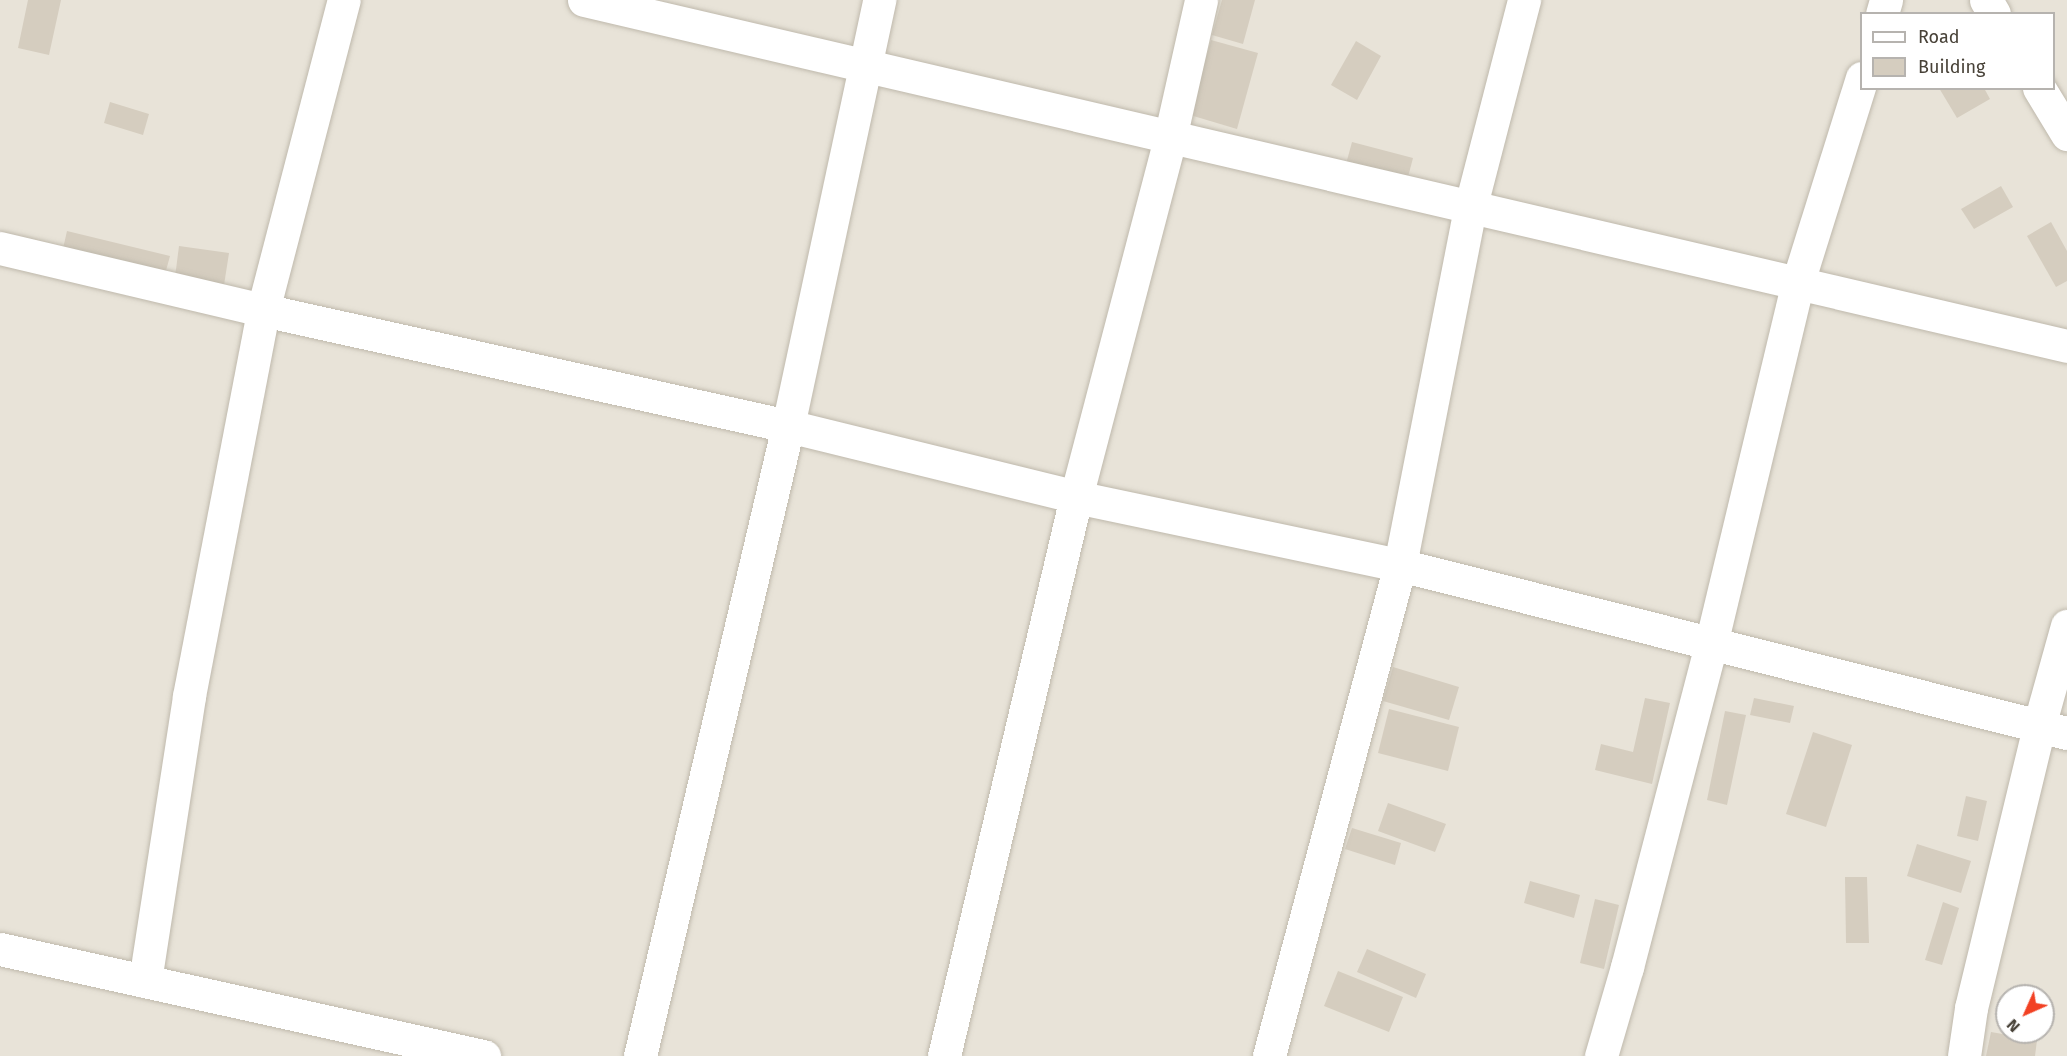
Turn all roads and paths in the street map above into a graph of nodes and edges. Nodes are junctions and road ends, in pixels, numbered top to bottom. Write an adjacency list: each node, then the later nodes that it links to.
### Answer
1 (344, 0): 14 (street)
2 (584, 0): 6 (street)
3 (879, 0): 6 (street)
4 (1202, 0): 10 (street)
5 (1524, 0): 11 (street)
6 (864, 68): 10 (street); 16 (street)
7 (1860, 84): 13 (street)
8 (2040, 90): 9 (street)
9 (2067, 134)
10 (1170, 138): 11 (street); 17 (street)
11 (1470, 209): 13 (street); 18 (street)
12 (0, 248): 14 (street)
13 (1797, 285): 15 (street); 20 (street)
14 (263, 310): 16 (street); 23 (street)
15 (2067, 346)
16 (788, 426): 17 (street); 25 (street)
17 (1076, 497): 18 (street); 26 (street)
18 (1400, 565): 20 (street); 27 (street)
19 (2067, 626): 21 (street)
20 (1711, 644): 21 (street); 28 (street)
21 (2053, 729): 29 (street)
22 (0, 949): 23 (street)
23 (146, 981): 24 (street)
24 (484, 1056)
25 (640, 1056)
26 (944, 1056)
27 (1269, 1056)
28 (1601, 1056)
29 (1964, 1056)

